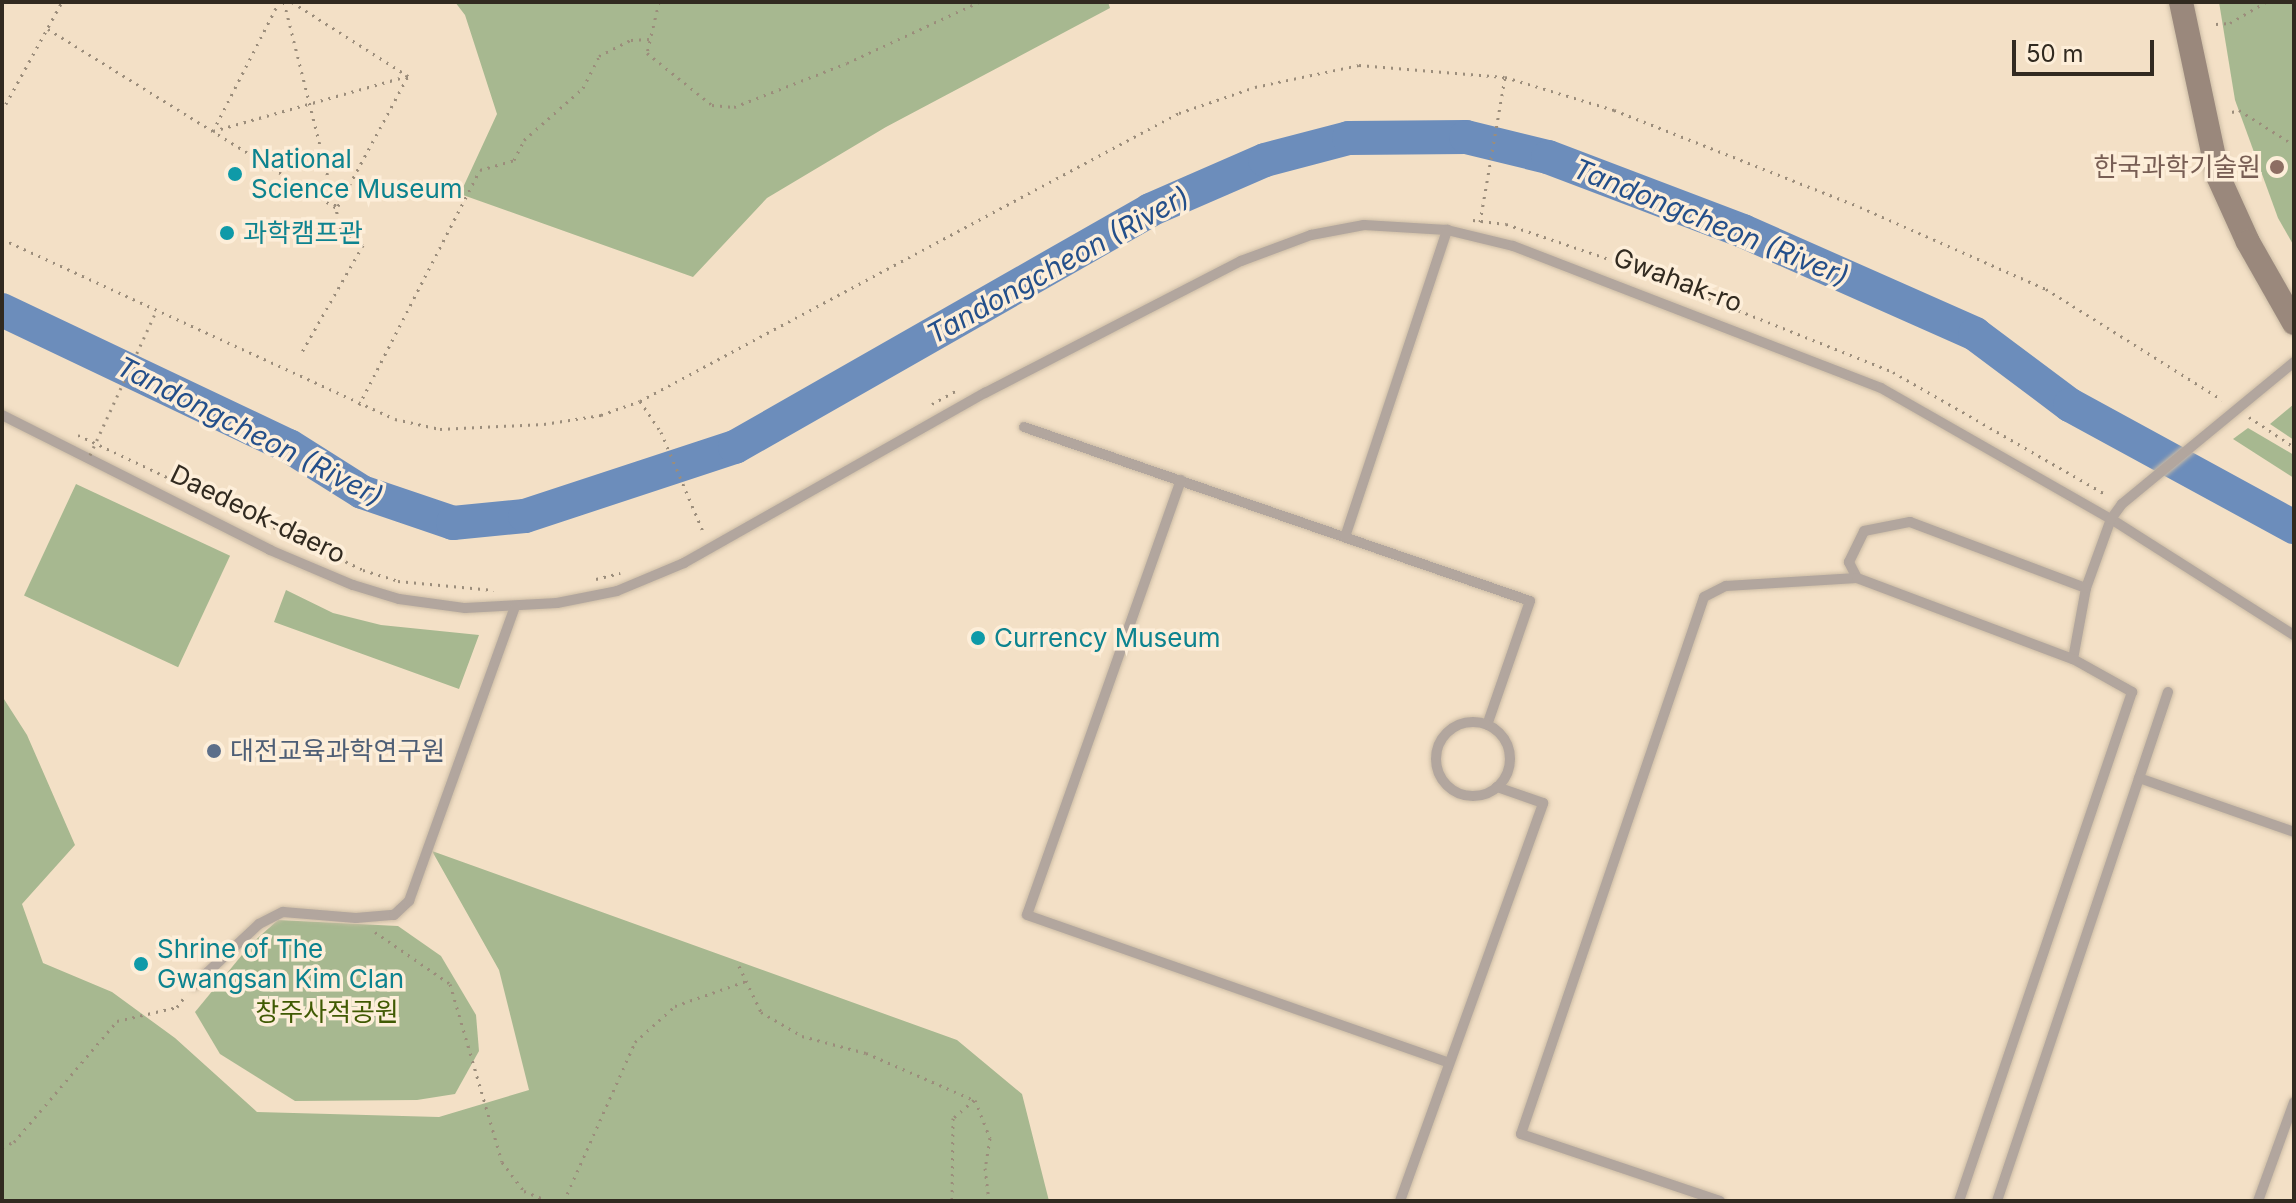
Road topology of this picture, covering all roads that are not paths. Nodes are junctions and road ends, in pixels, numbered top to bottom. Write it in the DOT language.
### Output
graph roads {
  1 [pos="2181,2"];
  2 [pos="1447,230"];
  3 [pos="2294,323"];
  4 [pos="2294,362"];
  5 [pos="2,415"];
  6 [pos="1024,427"];
  7 [pos="859,466"];
  8 [pos="1181,480"];
  9 [pos="2111,519"];
  10 [pos="1345,537"];
  11 [pos="1857,578"];
  12 [pos="2086,588"];
  13 [pos="515,606"];
  14 [pos="2294,635"];
  15 [pos="2073,659"];
  16 [pos="2168,692"];
  17 [pos="1487,725"];
  18 [pos="2139,778"];
  19 [pos="1497,787"];
  20 [pos="2294,832"];
  21 [pos="194,985"];
  22 [pos="1449,1063"];
  23 [pos="2294,1102"];
  24 [pos="1400,1201"];
  25 [pos="1720,1201"];
  26 [pos="1959,1201"];
  27 [pos="1997,1201"];
  28 [pos="2258,1201"];
  1 -- 3 [label="main road"];
  2 -- 7 [label="lane, Gwahak-ro"];
  2 -- 9 [label="lane, Gwahak-ro"];
  2 -- 10 [label="lane"];
  4 -- 9 [label="lane"];
  5 -- 13 [label="lane, Daedeok-daero"];
  6 -- 8 [label="lane"];
  7 -- 13 [label="lane, Daedeok-daero"];
  8 -- 10 [label="lane"];
  8 -- 22 [label="lane"];
  9 -- 12 [label="lane"];
  9 -- 14 [label="lane, Gwahak-ro"];
  10 -- 17 [label="lane"];
  11 -- 12 [label="lane"];
  11 -- 15 [label="lane"];
  11 -- 25 [label="lane"];
  12 -- 15 [label="lane"];
  13 -- 21 [label="lane"];
  15 -- 26 [label="lane"];
  16 -- 18 [label="lane"];
  17 -- 19 [label="lane"];
  17 -- 19 [label="lane"];
  18 -- 20 [label="lane"];
  18 -- 27 [label="lane"];
  19 -- 22 [label="lane"];
  22 -- 24 [label="lane"];
  23 -- 28 [label="lane"];
}
